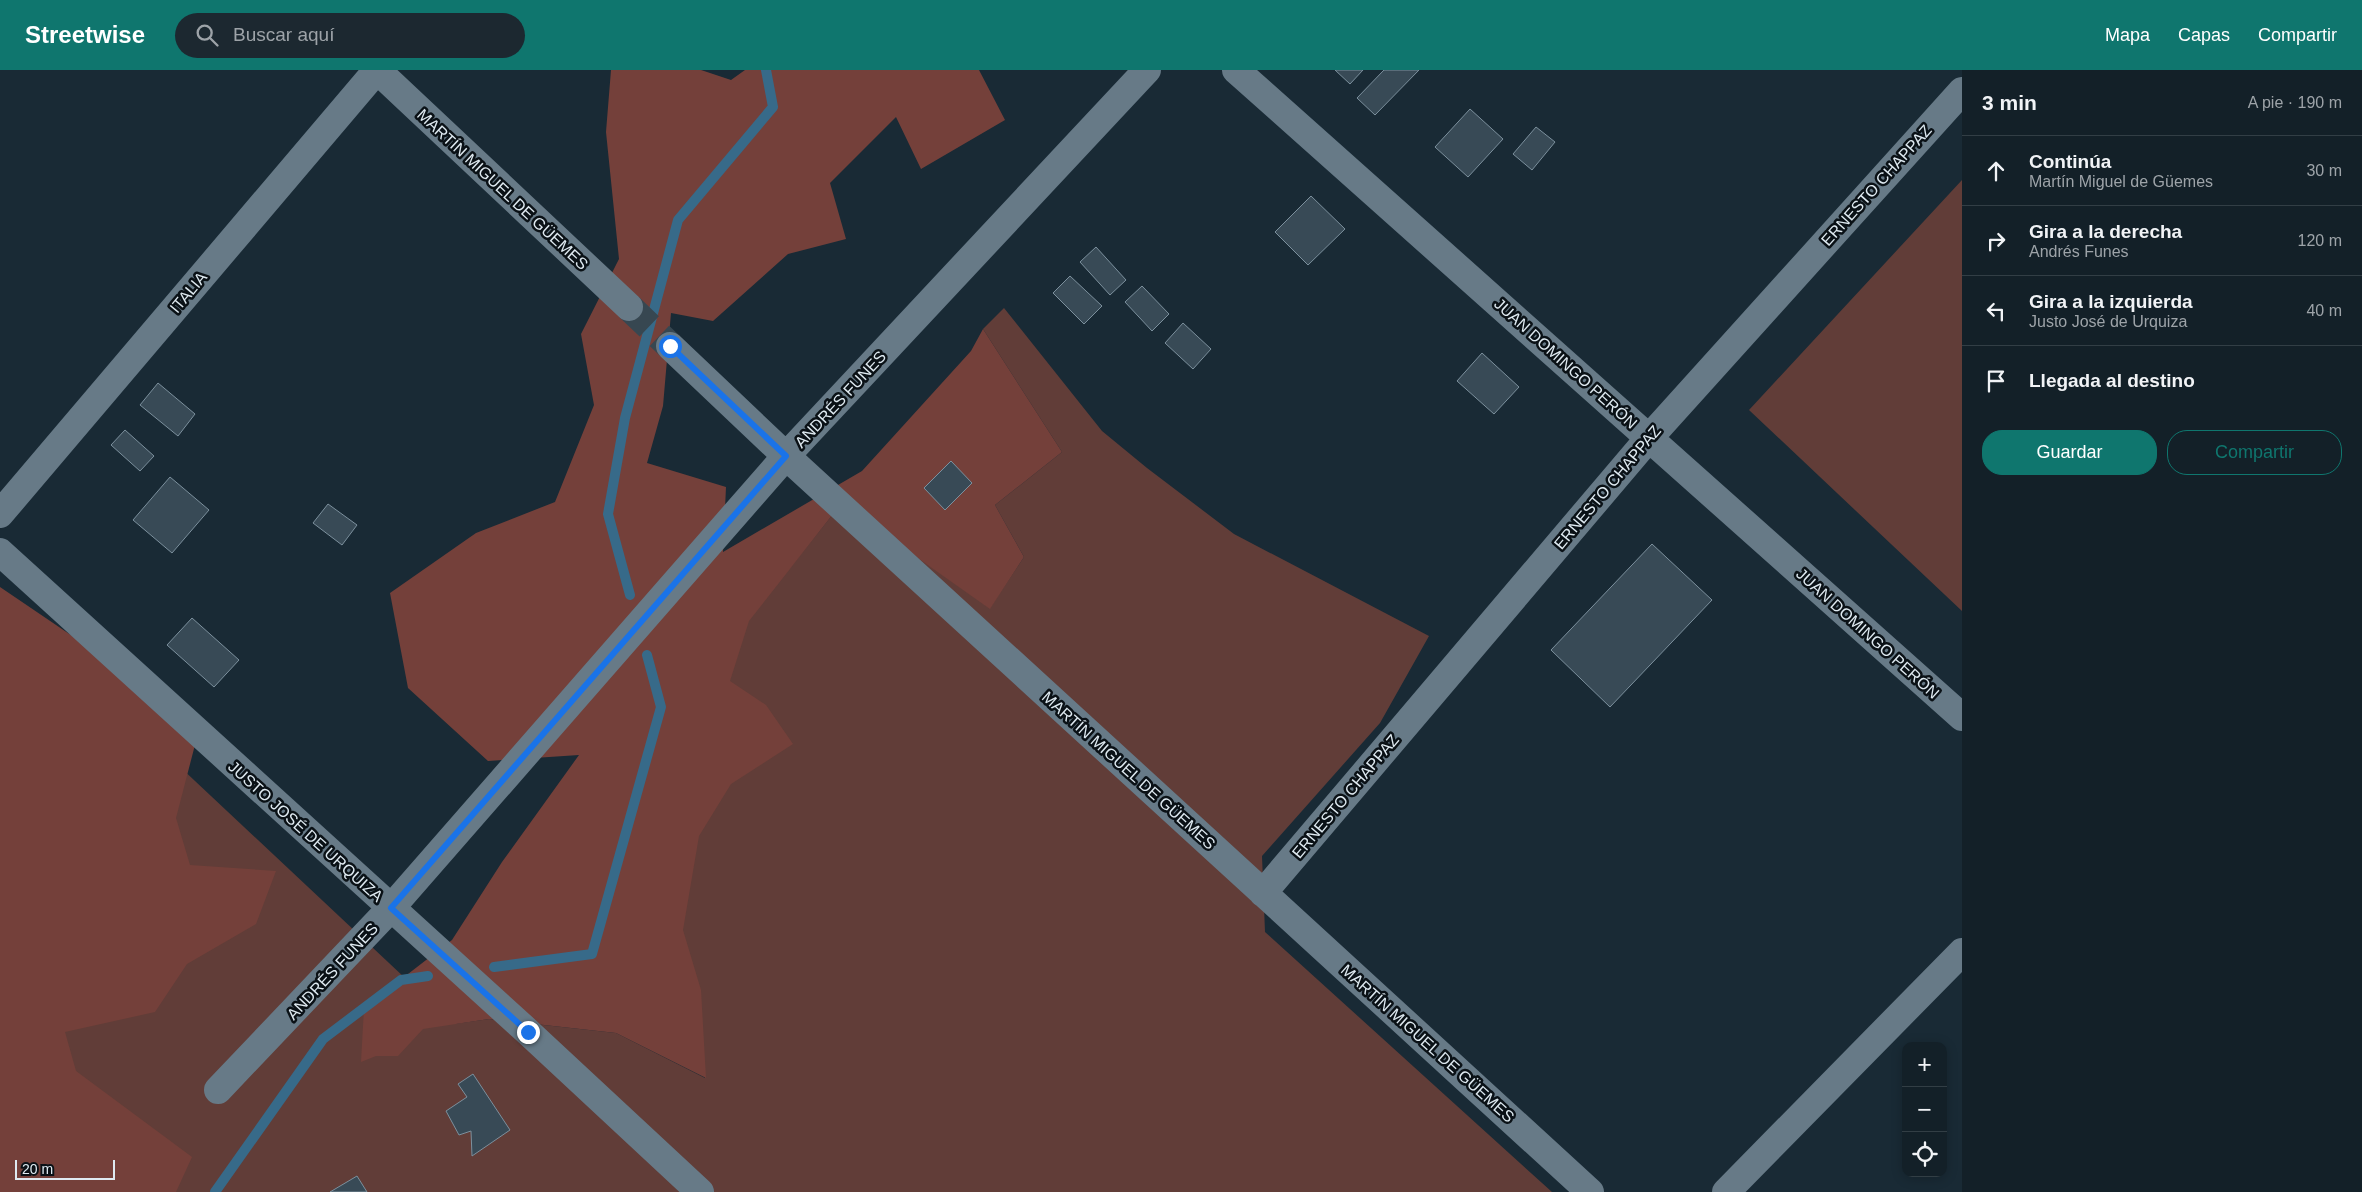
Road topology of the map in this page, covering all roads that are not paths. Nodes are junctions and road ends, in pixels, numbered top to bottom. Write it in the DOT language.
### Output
graph roads {
  1 [pos="377,70"];
  2 [pos="1146,70"];
  3 [pos="1236,70"];
  4 [pos="1962,91"];
  5 [pos="629,307"];
  6 [pos="670,346"];
  7 [pos="1649,438"];
  8 [pos="786,456"];
  9 [pos="0,514"];
  10 [pos="0,552"];
  11 [pos="1962,717"];
  12 [pos="1264,893"];
  13 [pos="391,908"];
  14 [pos="1962,952"];
  15 [pos="218,1090"];
  16 [pos="700,1192"];
  17 [pos="1590,1192"];
  18 [pos="1726,1192"];
  1 -- 5 [label="street, MARTÍN MIGUEL DE GÜEMES"];
  1 -- 9 [label="street, ITALIA"];
  2 -- 8 [label="street, ANDRÉS FUNES"];
  3 -- 7 [label="street, JUAN DOMINGO PERÓN"];
  4 -- 7 [label="street, ERNESTO CHAPPAZ"];
  6 -- 8 [label="street, MARTÍN MIGUEL DE GÜEMES"];
  7 -- 11 [label="street, JUAN DOMINGO PERÓN"];
  7 -- 12 [label="street, ERNESTO CHAPPAZ"];
  8 -- 12 [label="street, MARTÍN MIGUEL DE GÜEMES"];
  8 -- 13 [label="street, ANDRÉS FUNES"];
  10 -- 13 [label="street, JUSTO JOSÉ DE URQUIZA"];
  12 -- 17 [label="street, MARTÍN MIGUEL DE GÜEMES"];
  13 -- 15 [label="street, ANDRÉS FUNES"];
  13 -- 16 [label="street, JUSTO JOSÉ DE URQUIZA"];
  14 -- 18 [label="street"];
}
